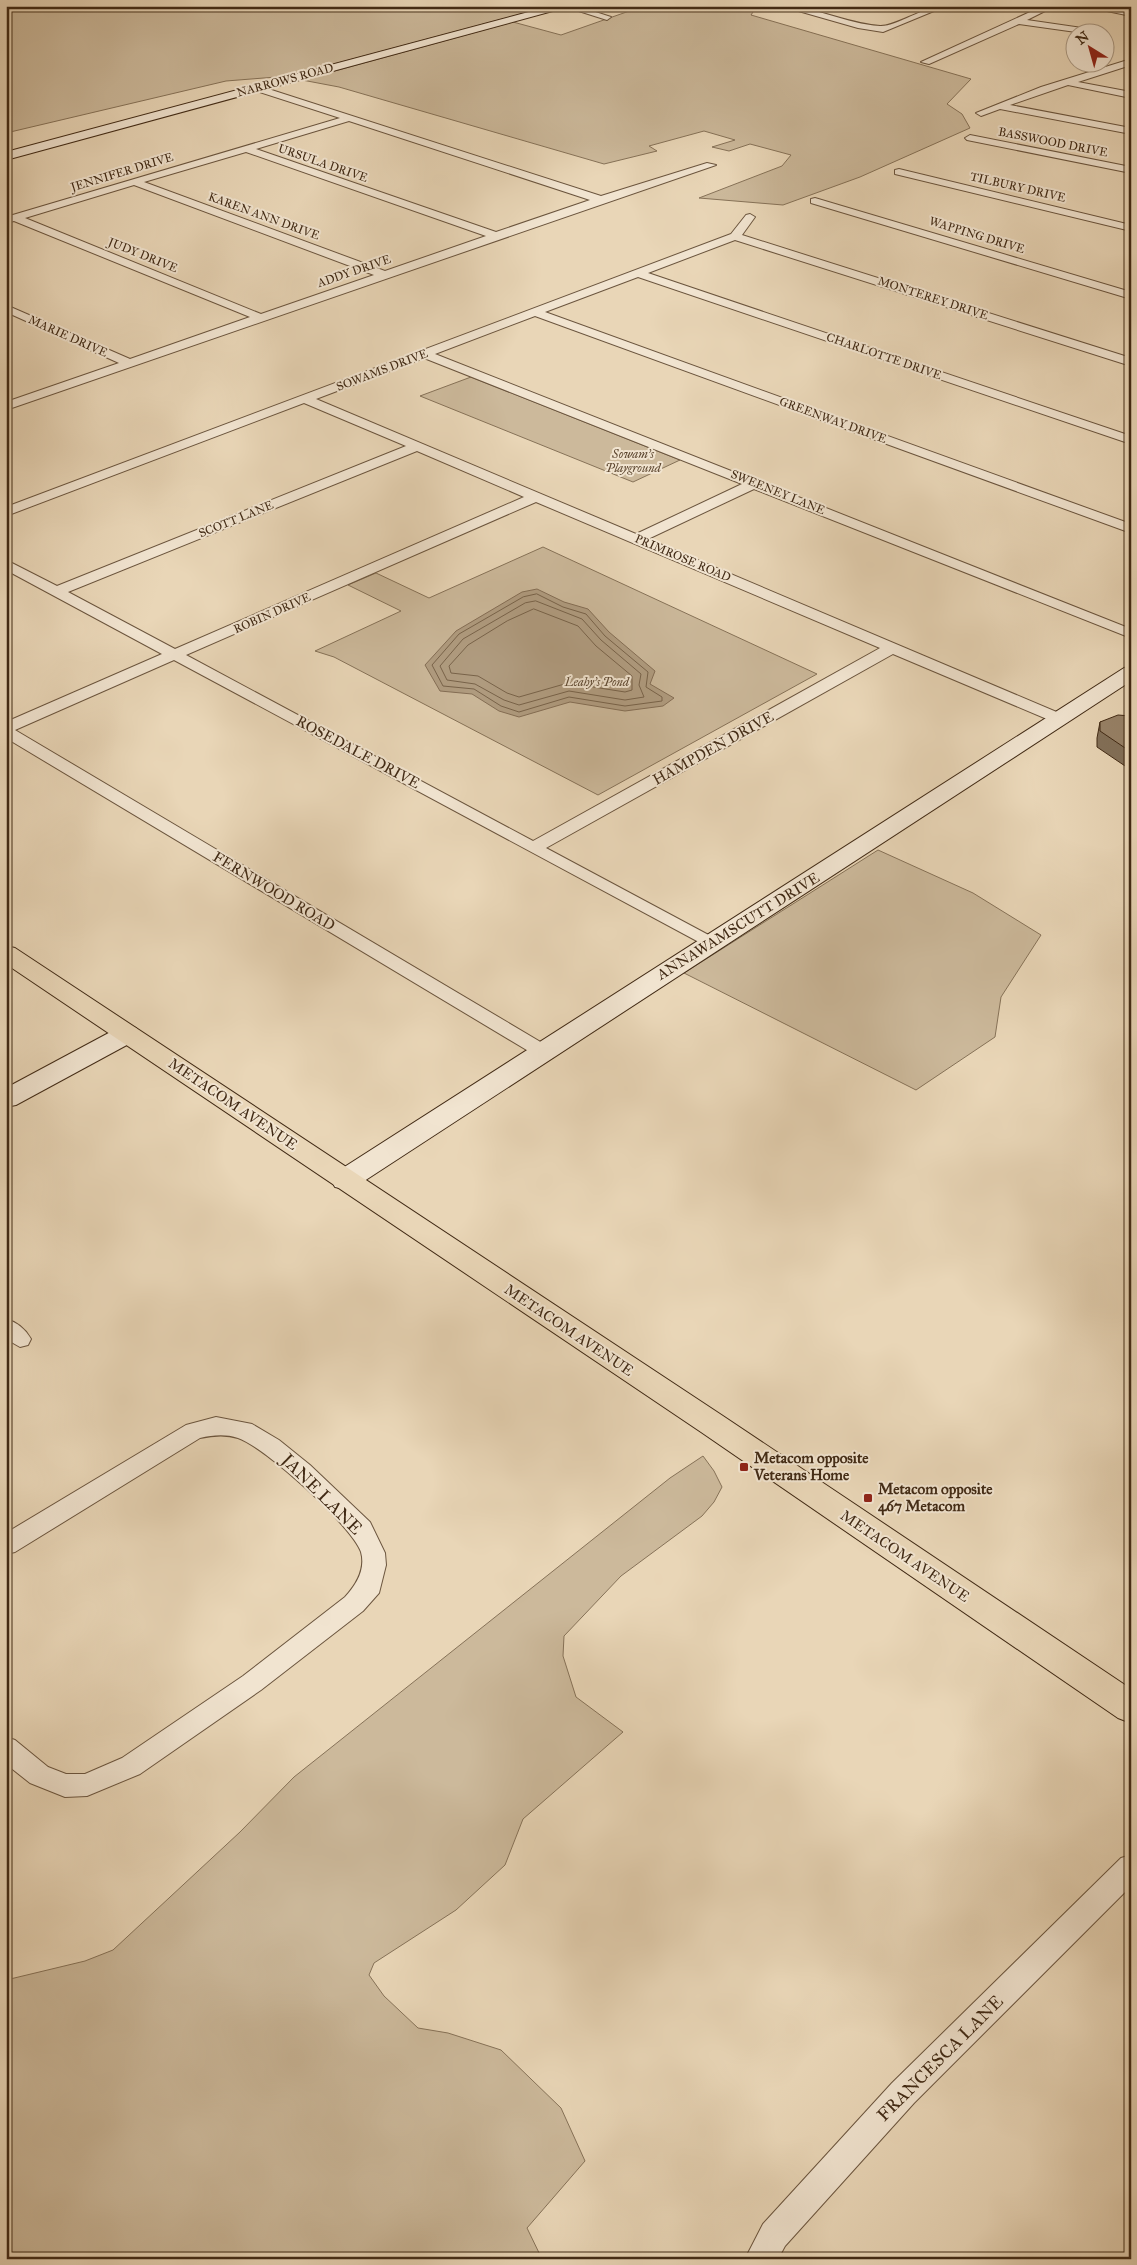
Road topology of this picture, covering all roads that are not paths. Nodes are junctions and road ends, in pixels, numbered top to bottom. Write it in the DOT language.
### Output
graph roads {
  1 [pos="566,6"];
  2 [pos="785,6"];
  3 [pos="942,6"];
  4 [pos="1051,6"];
  5 [pos="1087,6"];
  6 [pos="1131,13"];
  7 [pos="607,17"];
  8 [pos="1019,21"];
  9 [pos="1064,28"];
  10 [pos="926,62"];
  11 [pos="1131,62"];
  12 [pos="1067,82"];
  13 [pos="256,88"];
  14 [pos="1131,94"];
  15 [pos="999,106"];
  16 [pos="981,113"];
  17 [pos="350,118"];
  18 [pos="1131,131"];
  19 [pos="970,138"];
  20 [pos="246,149"];
  21 [pos="6,156"];
  22 [pos="711,165"];
  23 [pos="1131,170"];
  24 [pos="899,172"];
  25 [pos="134,182"];
  26 [pos="601,200"];
  27 [pos="815,201"];
  28 [pos="750,218"];
  29 [pos="10,219"];
  30 [pos="1131,228"];
  31 [pos="496,236"];
  32 [pos="735,236"];
  33 [pos="638,273"];
  34 [pos="385,275"];
  35 [pos="1131,296"];
  36 [pos="6,308"];
  37 [pos="535,312"];
  38 [pos="262,318"];
  39 [pos="424,354"];
  40 [pos="1131,362"];
  41 [pos="129,363"];
  42 [pos="305,399"];
  43 [pos="6,406"];
  44 [pos="1131,440"];
  45 [pos="416,447"];
  46 [pos="756,483"];
  47 [pos="537,496"];
  48 [pos="6,512"];
  49 [pos="1131,529"];
  50 [pos="637,539"];
  51 [pos="6,564"];
  52 [pos="57,591"];
  53 [pos="1131,634"];
  54 [pos="892,648"];
  55 [pos="176,655"];
  56 [pos="1131,672"];
  57 [pos="1060,719"];
  58 [pos="6,729"];
  59 [pos="534,847"];
  60 [pos="710,943"];
  61 [pos="6,953"];
  62 [pos="127,1034"];
  63 [pos="542,1050"];
  64 [pos="6,1099"];
  65 [pos="345,1180"];
  66 [pos="6,1546"];
  67 [pos="1131,1708"];
  68 [pos="6,1748"];
  69 [pos="1131,1867"];
  70 [pos="761,2259"];
  1 -- 7 [label="street"];
  1 -- 13 [label="street, NARROWS ROAD"];
  2 -- 3 [label="street"];
  4 -- 8 [label="street"];
  5 -- 6 [label="street"];
  8 -- 9 [label="street"];
  8 -- 10 [label="street"];
  11 -- 12 [label="street"];
  12 -- 14 [label="street"];
  12 -- 15 [label="street"];
  13 -- 17 [label="street"];
  13 -- 21 [label="street, NARROWS ROAD"];
  15 -- 16 [label="street"];
  15 -- 18 [label="street"];
  17 -- 20 [label="street, URSULA DRIVE"];
  17 -- 26 [label="street"];
  19 -- 23 [label="street, BASSWOOD DRIVE"];
  20 -- 25 [label="street, JENNIFER DRIVE"];
  20 -- 31 [label="street, URSULA DRIVE"];
  22 -- 26 [label="street, ADDY DRIVE"];
  24 -- 30 [label="street, TILBURY DRIVE"];
  25 -- 29 [label="street, JENNIFER DRIVE"];
  25 -- 34 [label="street, KAREN ANN DRIVE"];
  26 -- 31 [label="street, ADDY DRIVE"];
  27 -- 35 [label="street, WAPPING DRIVE"];
  28 -- 32 [label="street, SOWAMS DRIVE"];
  29 -- 38 [label="street, JUDY DRIVE"];
  31 -- 34 [label="street, ADDY DRIVE"];
  32 -- 33 [label="street, SOWAMS DRIVE"];
  32 -- 40 [label="street, MONTEREY DRIVE"];
  33 -- 37 [label="street, SOWAMS DRIVE"];
  33 -- 44 [label="street, CHARLOTTE DRIVE"];
  34 -- 38 [label="street, ADDY DRIVE"];
  36 -- 41 [label="street, MARIE DRIVE"];
  37 -- 39 [label="street, SOWAMS DRIVE"];
  37 -- 49 [label="street, GREENWAY DRIVE"];
  38 -- 41 [label="street, ADDY DRIVE"];
  39 -- 42 [label="street, SOWAMS DRIVE"];
  39 -- 46 [label="street, SWEENEY LANE"];
  41 -- 43 [label="street, ADDY DRIVE"];
  42 -- 45 [label="street, PRIMROSE ROAD"];
  42 -- 48 [label="street, SOWAMS DRIVE"];
  45 -- 47 [label="street, PRIMROSE ROAD"];
  45 -- 52 [label="street, SCOTT LANE"];
  46 -- 50 [label="street"];
  46 -- 53 [label="street, SWEENEY LANE"];
  47 -- 50 [label="street, PRIMROSE ROAD"];
  47 -- 55 [label="street, ROBIN DRIVE"];
  50 -- 54 [label="street, PRIMROSE ROAD"];
  51 -- 52 [label="street, ROSEDALE DRIVE"];
  52 -- 55 [label="street, ROSEDALE DRIVE"];
  54 -- 57 [label="street, PRIMROSE ROAD"];
  54 -- 59 [label="street, HAMPDEN DRIVE"];
  55 -- 58 [label="street, ROBIN DRIVE"];
  55 -- 59 [label="street, ROSEDALE DRIVE"];
  56 -- 57 [label="street, ANNAWAMSCUTT DRIVE"];
  57 -- 60 [label="street, ANNAWAMSCUTT DRIVE"];
  58 -- 63 [label="street, FERNWOOD ROAD"];
  59 -- 60 [label="street, ROSEDALE DRIVE"];
  60 -- 63 [label="street, ANNAWAMSCUTT DRIVE"];
  61 -- 62 [label="main road, METACOM AVENUE"];
  62 -- 64 [label="street"];
  62 -- 65 [label="main road, METACOM AVENUE"];
  63 -- 65 [label="street, ANNAWAMSCUTT DRIVE"];
  65 -- 67 [label="main road, METACOM AVENUE"];
  66 -- 68 [label="street, JANE LANE"];
  69 -- 70 [label="street, FRANCESCA LANE"];
}
